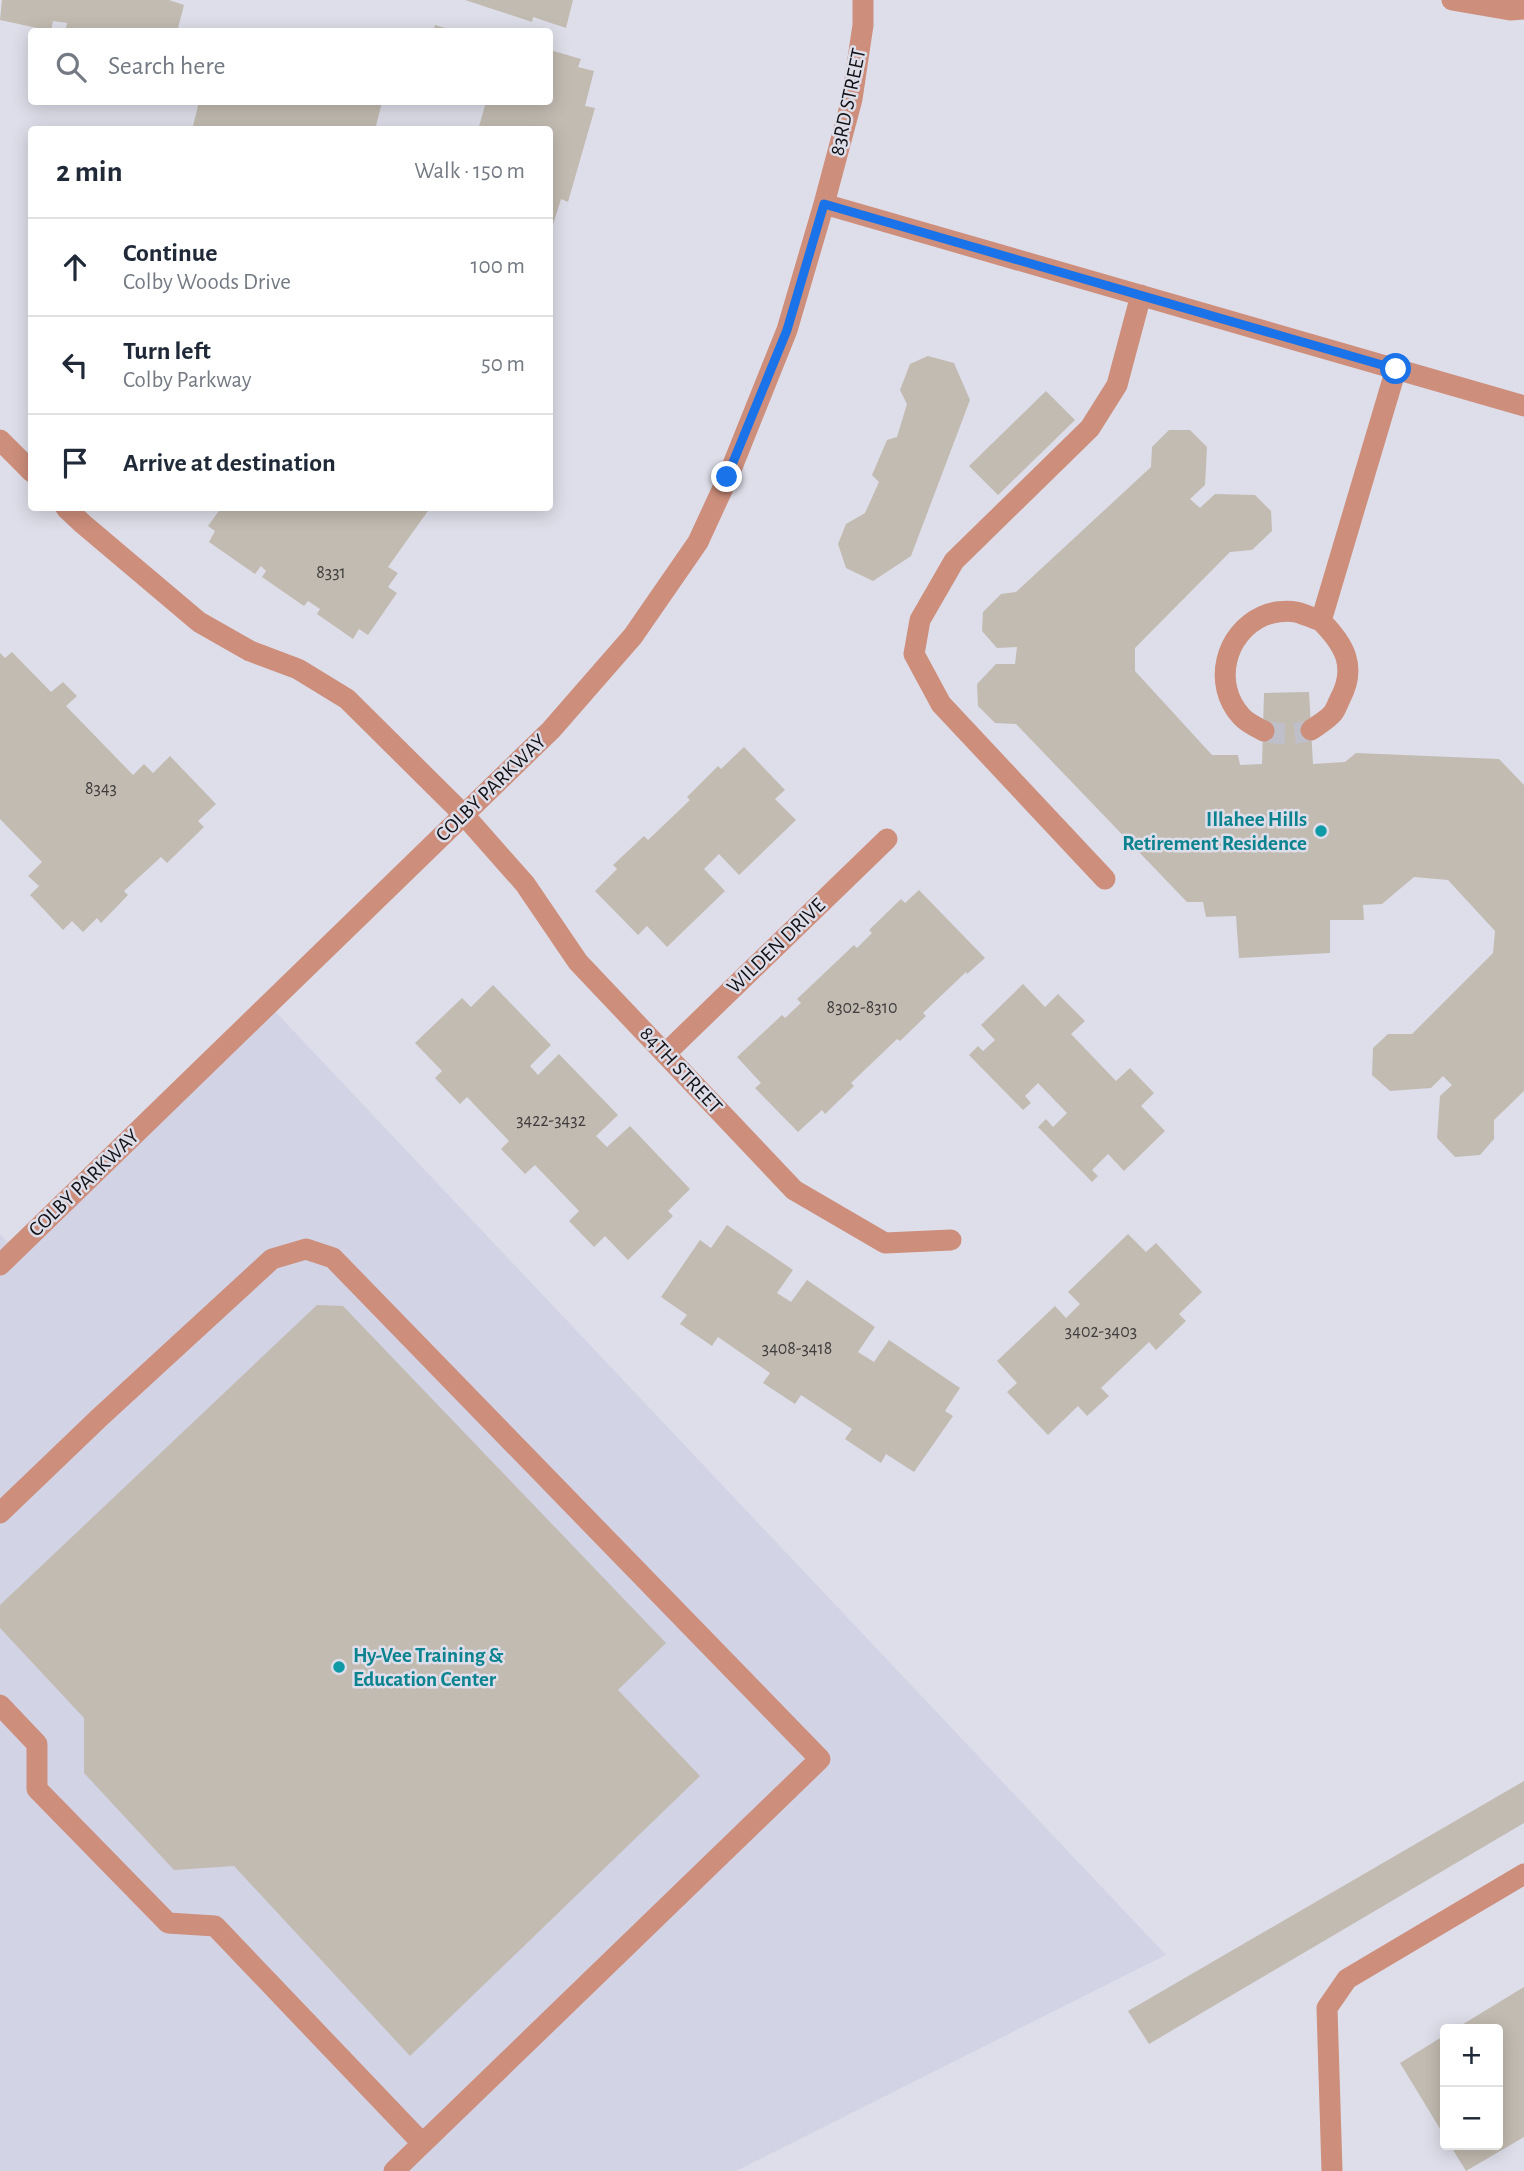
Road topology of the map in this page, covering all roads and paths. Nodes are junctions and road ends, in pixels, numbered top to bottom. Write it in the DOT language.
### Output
graph roads {
  1 [pos="863,0"];
  2 [pos="1452,0"];
  3 [pos="1524,9"];
  4 [pos="824,204"];
  5 [pos="1141,295"];
  6 [pos="1396,369"];
  7 [pos="1524,406"];
  8 [pos="0,440"];
  9 [pos="28,468"];
  10 [pos="69,511"];
  11 [pos="1321,621"];
  12 [pos="1311,730"];
  13 [pos="1264,731"];
  14 [pos="464,815"];
  15 [pos="887,839"];
  16 [pos="1105,879"];
  17 [pos="665,1054"];
  18 [pos="951,1240"];
  19 [pos="0,1265"];
  20 [pos="0,1513"];
  21 [pos="0,1705"];
  22 [pos="1524,1874"];
  23 [pos="422,2143"];
  24 [pos="394,2171"];
  25 [pos="1332,2171"];
  1 -- 4 [label="street, 83RD STREET"];
  2 -- 3 [label="street"];
  4 -- 5 [label="street"];
  4 -- 14 [label="street, COLBY PARKWAY"];
  5 -- 6 [label="street"];
  5 -- 16 [label="street"];
  6 -- 7 [label="street"];
  6 -- 11 [label="street"];
  8 -- 9 [label="street"];
  10 -- 14 [label="street, 84TH STREET"];
  11 -- 12 [label="street"];
  11 -- 13 [label="street"];
  14 -- 17 [label="street, 84TH STREET"];
  14 -- 19 [label="street, COLBY PARKWAY"];
  15 -- 17 [label="street, WILDEN DRIVE"];
  17 -- 18 [label="street, 84TH STREET"];
  20 -- 23 [label="street"];
  21 -- 23 [label="street"];
  22 -- 25 [label="street"];
  23 -- 24 [label="street"];
}
